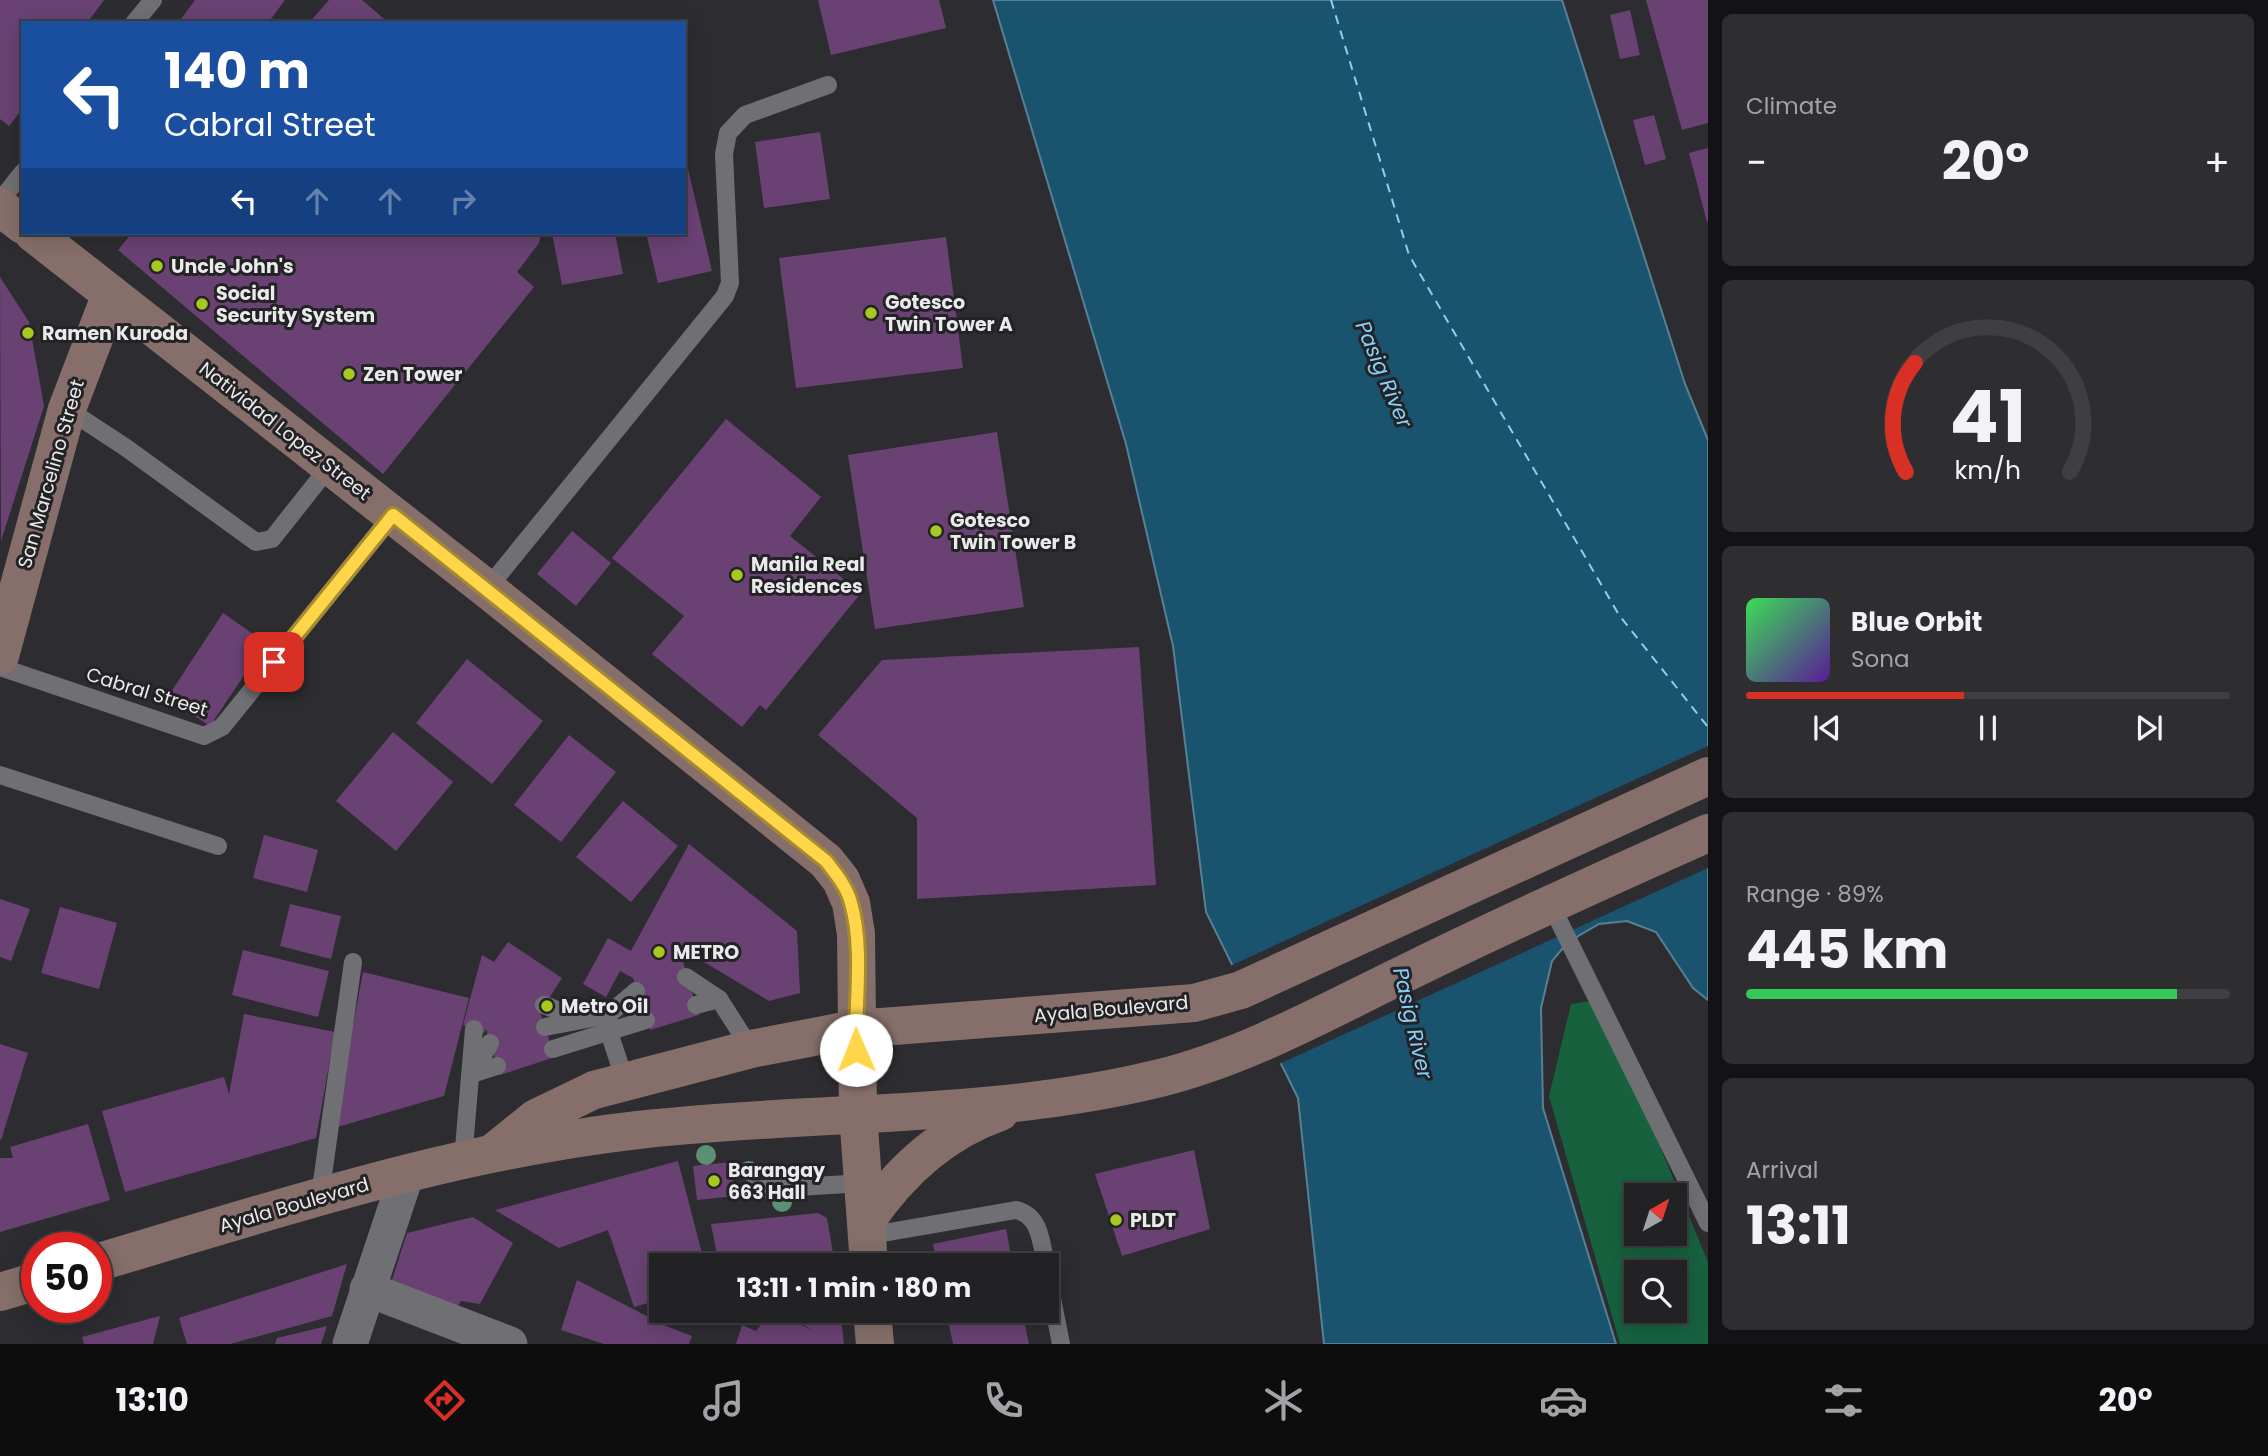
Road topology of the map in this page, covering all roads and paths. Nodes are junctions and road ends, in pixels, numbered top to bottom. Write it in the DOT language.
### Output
graph roads {
  1 [pos="153,0"];
  2 [pos="137,21"];
  3 [pos="828,85"];
  4 [pos="21,175"];
  5 [pos="0,204"];
  6 [pos="21,223"];
  7 [pos="36,235"];
  8 [pos="111,294"];
  9 [pos="67,409"];
  10 [pos="329,467"];
  11 [pos="393,515"];
  12 [pos="487,589"];
  13 [pos="0,656"];
  14 [pos="0,667"];
  15 [pos="0,775"];
  16 [pos="1708,775"];
  17 [pos="1708,833"];
  18 [pos="218,846"];
  19 [pos="1550,903"];
  20 [pos="353,962"];
  21 [pos="686,977"];
  22 [pos="636,991"];
  23 [pos="719,999"];
  24 [pos="544,1005"];
  25 [pos="696,1005"];
  26 [pos="579,1019"];
  27 [pos="646,1020"];
  28 [pos="608,1023"];
  29 [pos="545,1027"];
  30 [pos="474,1029"];
  31 [pos="855,1029"];
  32 [pos="490,1044"];
  33 [pos="553,1048"];
  34 [pos="751,1049"];
  35 [pos="497,1066"];
  36 [pos="472,1073"];
  37 [pos="625,1081"];
  38 [pos="1029,1102"];
  39 [pos="858,1113"];
  40 [pos="478,1156"];
  41 [pos="407,1173"];
  42 [pos="863,1183"];
  43 [pos="750,1190"];
  44 [pos="320,1196"];
  45 [pos="1708,1223"];
  46 [pos="867,1241"];
  47 [pos="1043,1253"];
  48 [pos="112,1258"];
  49 [pos="21,1286"];
  50 [pos="368,1289"];
  51 [pos="0,1292"];
  52 [pos="873,1323"];
  53 [pos="1057,1323"];
  54 [pos="350,1344"];
  55 [pos="510,1344"];
  56 [pos="875,1344"];
  57 [pos="1061,1344"];
  1 -- 2 [label="lane"];
  3 -- 12 [label="lane"];
  4 -- 5 [label="lane"];
  5 -- 6 [label="main road"];
  7 -- 8 [label="main road, Natividad Lopez Street"];
  8 -- 9 [label="main road, San Marcelino Street"];
  8 -- 10 [label="main road, Natividad Lopez Street"];
  9 -- 10 [label="lane"];
  9 -- 13 [label="main road, San Marcelino Street"];
  10 -- 11 [label="main road, Natividad Lopez Street"];
  11 -- 12 [label="main road, Natividad Lopez Street"];
  11 -- 14 [label="lane, Cabral Street"];
  12 -- 31 [label="main road, Natividad Lopez Street"];
  15 -- 18 [label="lane"];
  16 -- 31 [label="main road, Ayala Boulevard"];
  17 -- 19 [label="main road, Ayala Boulevard"];
  19 -- 38 [label="main road, Ayala Boulevard"];
  19 -- 45 [label="lane"];
  20 -- 44 [label="lane"];
  21 -- 23 [label="lane"];
  22 -- 28 [label="lane"];
  23 -- 25 [label="lane"];
  23 -- 34 [label="lane"];
  24 -- 26 [label="lane"];
  26 -- 28 [label="lane"];
  26 -- 29 [label="lane"];
  27 -- 28 [label="lane"];
  28 -- 33 [label="lane"];
  28 -- 37 [label="lane"];
  30 -- 36 [label="lane"];
  31 -- 34 [label="main road, Ayala Boulevard"];
  31 -- 39 [label="main road, Natividad Lopez Street"];
  32 -- 36 [label="lane"];
  34 -- 37 [label="main road, Ayala Boulevard"];
  35 -- 36 [label="lane"];
  36 -- 40 [label="lane"];
  37 -- 40 [label="main road, Ayala Boulevard"];
  38 -- 39 [label="main road, Ayala Boulevard"];
  38 -- 46 [label="main road"];
  39 -- 40 [label="main road, Ayala Boulevard"];
  39 -- 42 [label="main road, Natividad Lopez Street"];
  40 -- 41 [label="main road, Ayala Boulevard"];
  41 -- 44 [label="main road, Ayala Boulevard"];
  41 -- 50 [label="street"];
  42 -- 43 [label="lane"];
  42 -- 46 [label="main road, Natividad Lopez Street"];
  44 -- 48 [label="main road, Ayala Boulevard"];
  46 -- 47 [label="lane"];
  49 -- 51 [label="main road"];
  50 -- 54 [label="street"];
  50 -- 55 [label="street"];
  52 -- 56 [label="main road"];
  53 -- 57 [label="lane"];
}
